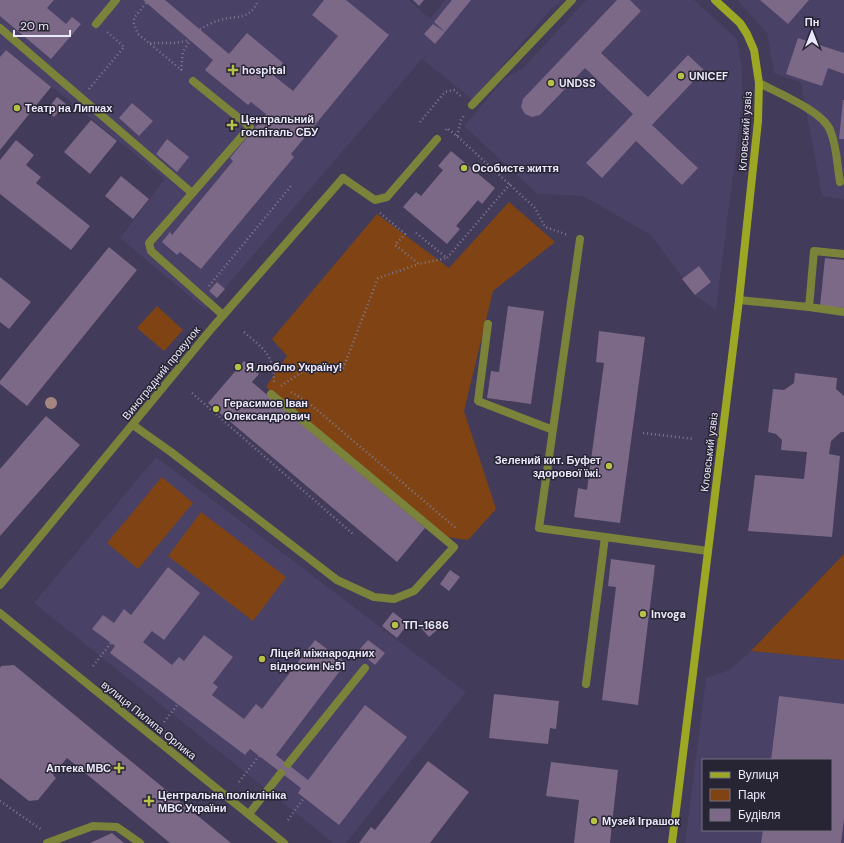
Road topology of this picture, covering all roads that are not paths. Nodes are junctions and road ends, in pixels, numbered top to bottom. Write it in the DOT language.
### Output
graph roads {
  1 [pos="116,0"];
  2 [pos="572,0"];
  3 [pos="715,0"];
  4 [pos="96,24"];
  5 [pos="0,28"];
  6 [pos="193,81"];
  7 [pos="759,83"];
  8 [pos="472,105"];
  9 [pos="437,139"];
  10 [pos="840,182"];
  11 [pos="192,193"];
  12 [pos="580,239"];
  13 [pos="844,254"];
  14 [pos="739,300"];
  15 [pos="809,307"];
  16 [pos="844,312"];
  17 [pos="223,315"];
  18 [pos="488,324"];
  19 [pos="272,392"];
  20 [pos="133,425"];
  21 [pos="553,430"];
  22 [pos="605,537"];
  23 [pos="708,551"];
  24 [pos="0,585"];
  25 [pos="0,613"];
  26 [pos="365,668"];
  27 [pos="586,684"];
  28 [pos="288,764"];
  29 [pos="281,773"];
  30 [pos="249,814"];
  31 [pos="275,840"];
  32 [pos="47,843"];
  33 [pos="140,843"];
  34 [pos="284,843"];
  35 [pos="672,843"];
  1 -- 4 [label="street"];
  2 -- 8 [label="street"];
  3 -- 7 [label="street, Кловський узвіз"];
  5 -- 11 [label="street"];
  6 -- 11 [label="street"];
  7 -- 10 [label="street"];
  7 -- 14 [label="street, Кловський узвіз"];
  9 -- 17 [label="street, Виноградний провулок"];
  11 -- 17 [label="street"];
  12 -- 21 [label="street"];
  13 -- 15 [label="street"];
  14 -- 15 [label="street"];
  14 -- 23 [label="street, Кловський узвіз"];
  15 -- 16 [label="street"];
  17 -- 20 [label="street, Виноградний провулок"];
  18 -- 21 [label="street"];
  19 -- 20 [label="street"];
  20 -- 24 [label="street, Виноградний провулок"];
  21 -- 22 [label="street"];
  22 -- 23 [label="street"];
  22 -- 27 [label="street"];
  23 -- 35 [label="street, Кловський узвіз"];
  25 -- 30 [label="street, вулиця Пилипа Орлика"];
  26 -- 28 [label="street"];
  29 -- 30 [label="street"];
  30 -- 31 [label="street, вулиця Пилипа Орлика"];
  31 -- 34 [label="street, вулиця Пилипа Орлика"];
  32 -- 33 [label="street"];
}
